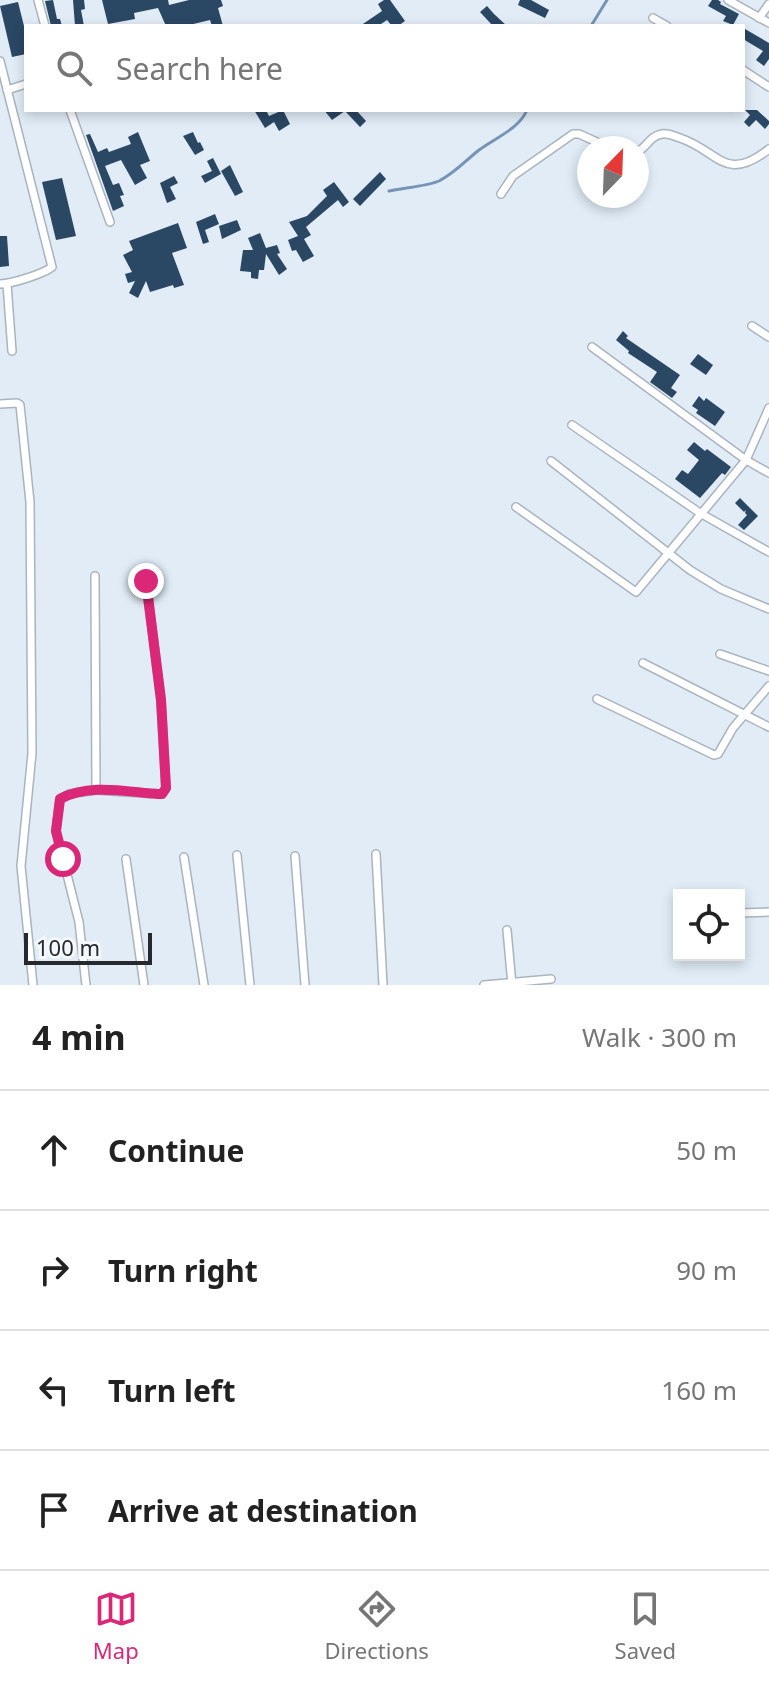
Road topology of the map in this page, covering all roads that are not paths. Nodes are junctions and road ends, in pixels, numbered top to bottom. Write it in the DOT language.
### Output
graph roads {
  1 [pos="38,0"];
  2 [pos="728,0"];
  3 [pos="769,4"];
  4 [pos="653,18"];
  5 [pos="759,18"];
  6 [pos="769,23"];
  7 [pos="44,24"];
  8 [pos="664,24"];
  9 [pos="0,61"];
  10 [pos="745,71"];
  11 [pos="24,85"];
  12 [pos="769,87"];
  13 [pos="7,90"];
  14 [pos="71,112"];
  15 [pos="583,136"];
  16 [pos="649,142"];
  17 [pos="769,149"];
  18 [pos="501,194"];
  19 [pos="110,222"];
  20 [pos="4,284"];
  21 [pos="752,326"];
  22 [pos="769,337"];
  23 [pos="592,347"];
  24 [pos="12,351"];
  25 [pos="0,404"];
  26 [pos="769,408"];
  27 [pos="572,425"];
  28 [pos="746,460"];
  29 [pos="551,461"];
  30 [pos="769,473"];
  31 [pos="516,507"];
  32 [pos="700,513"];
  33 [pos="769,552"];
  34 [pos="667,553"];
  35 [pos="95,576"];
  36 [pos="146,581"];
  37 [pos="769,609"];
  38 [pos="720,654"];
  39 [pos="643,663"];
  40 [pos="769,671"];
  41 [pos="769,686"];
  42 [pos="597,699"];
  43 [pos="744,715"];
  44 [pos="769,727"];
  45 [pos="96,790"];
  46 [pos="376,854"];
  47 [pos="237,855"];
  48 [pos="295,856"];
  49 [pos="184,857"];
  50 [pos="126,859"];
  51 [pos="769,912"];
  52 [pos="745,913"];
  53 [pos="507,930"];
  54 [pos="551,979"];
  55 [pos="512,984"];
  56 [pos="33,985"];
  57 [pos="86,985"];
  58 [pos="144,985"];
  59 [pos="204,985"];
  60 [pos="250,985"];
  61 [pos="305,985"];
  62 [pos="383,985"];
  63 [pos="484,985"];
  1 -- 7 [label="street"];
  2 -- 5 [label="street"];
  3 -- 5 [label="street"];
  4 -- 8 [label="street"];
  5 -- 6 [label="street"];
  9 -- 13 [label="street"];
  10 -- 12 [label="street"];
  11 -- 13 [label="street"];
  13 -- 20 [label="street"];
  14 -- 19 [label="street"];
  15 -- 18 [label="street"];
  16 -- 17 [label="street"];
  20 -- 24 [label="street"];
  21 -- 22 [label="street"];
  23 -- 28 [label="street"];
  25 -- 56 [label="street"];
  26 -- 28 [label="street"];
  27 -- 32 [label="street"];
  28 -- 30 [label="street"];
  28 -- 32 [label="street"];
  29 -- 34 [label="street"];
  31 -- 34 [label="street"];
  32 -- 33 [label="street"];
  32 -- 34 [label="street"];
  34 -- 37 [label="street"];
  35 -- 45 [label="street"];
  36 -- 45 [label="street"];
  38 -- 40 [label="street"];
  39 -- 43 [label="street"];
  41 -- 43 [label="street"];
  42 -- 43 [label="street"];
  43 -- 44 [label="street"];
  45 -- 57 [label="street"];
  46 -- 62 [label="street"];
  47 -- 60 [label="street"];
  48 -- 61 [label="street"];
  49 -- 59 [label="street"];
  50 -- 58 [label="street"];
  51 -- 52 [label="street"];
  53 -- 55 [label="street"];
  54 -- 55 [label="street"];
  55 -- 63 [label="street"];
}
